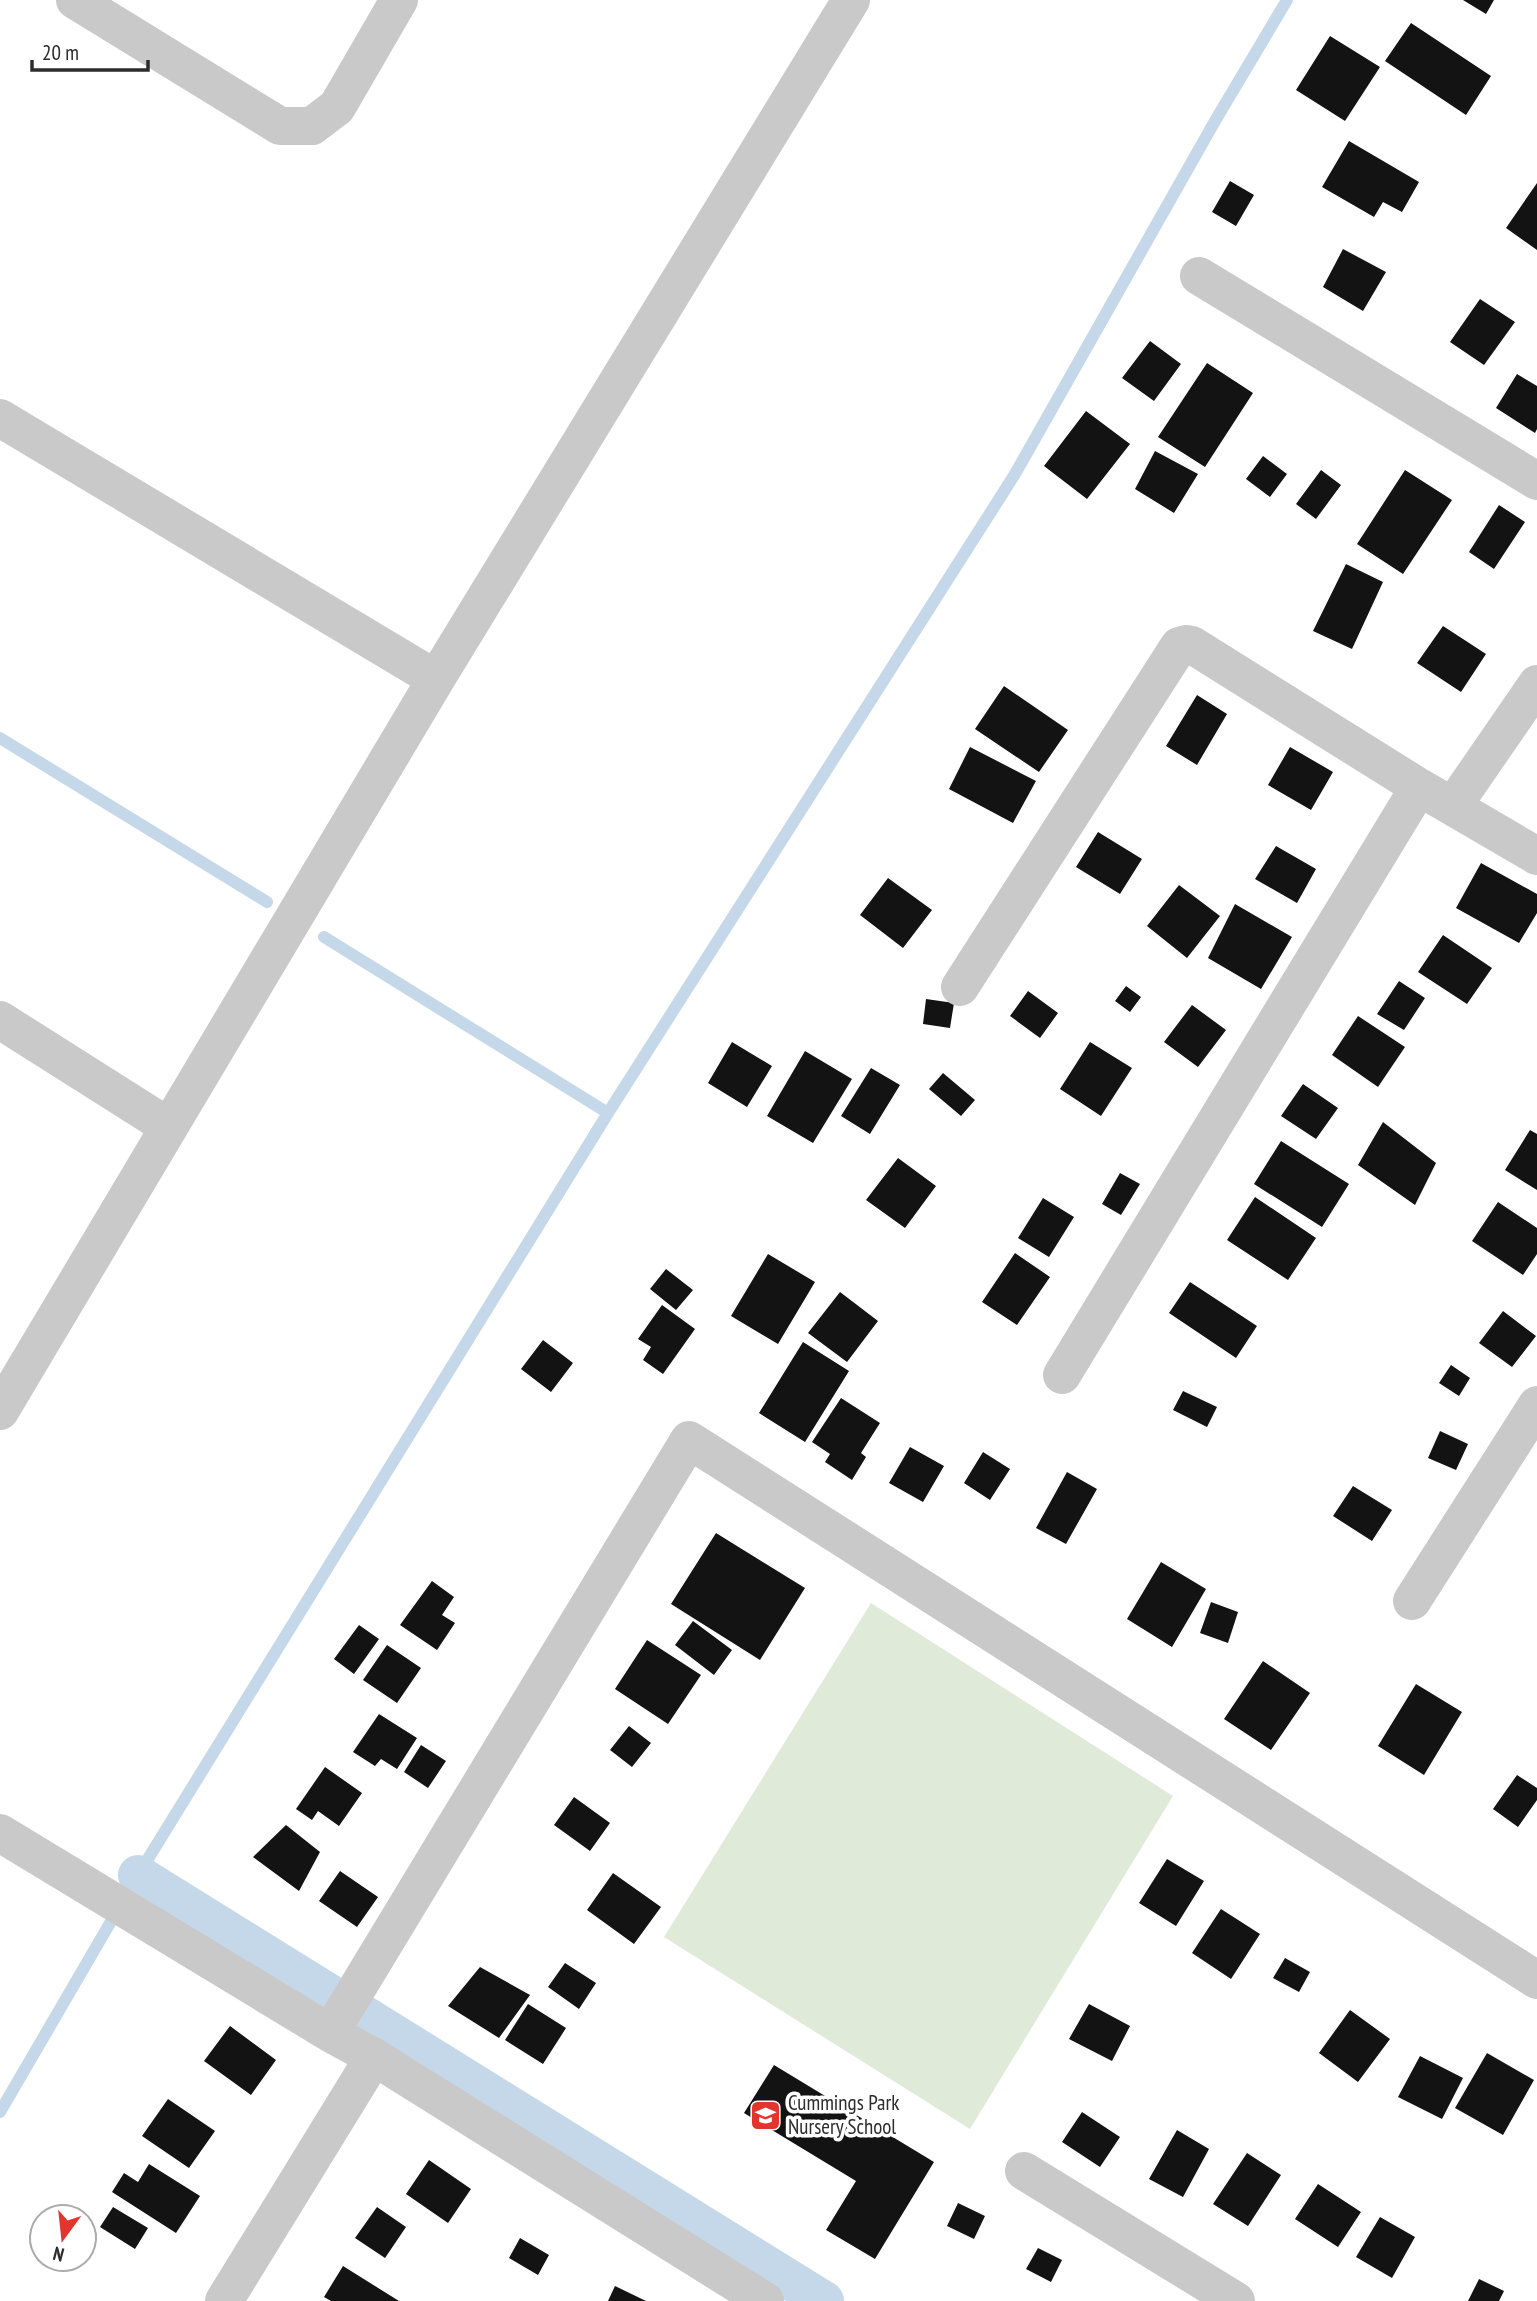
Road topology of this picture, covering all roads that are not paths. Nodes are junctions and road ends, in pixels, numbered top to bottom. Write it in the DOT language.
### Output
graph roads {
  1 [pos="75,0"];
  2 [pos="399,0"];
  3 [pos="851,0"];
  4 [pos="1199,276"];
  5 [pos="0,418"];
  6 [pos="1537,481"];
  7 [pos="436,680"];
  8 [pos="1537,684"];
  9 [pos="1419,786"];
  10 [pos="1453,806"];
  11 [pos="1537,856"];
  12 [pos="960,987"];
  13 [pos="0,1020"];
  14 [pos="169,1127"];
  15 [pos="1062,1375"];
  16 [pos="1537,1405"];
  17 [pos="0,1411"];
  18 [pos="1412,1601"];
  19 [pos="0,1833"];
  20 [pos="1537,1980"];
  21 [pos="330,2033"];
  22 [pos="374,2057"];
  23 [pos="1024,2171"];
  24 [pos="224,2301"];
  25 [pos="765,2301"];
  26 [pos="1236,2301"];
  1 -- 2 [label="street"];
  3 -- 7 [label="street"];
  4 -- 6 [label="street"];
  5 -- 7 [label="street"];
  7 -- 14 [label="street"];
  8 -- 10 [label="street"];
  9 -- 10 [label="street"];
  9 -- 12 [label="street"];
  9 -- 15 [label="street"];
  10 -- 11 [label="street"];
  13 -- 14 [label="street"];
  14 -- 17 [label="street"];
  16 -- 18 [label="street"];
  19 -- 21 [label="street"];
  20 -- 21 [label="street"];
  21 -- 22 [label="street"];
  22 -- 24 [label="street"];
  22 -- 25 [label="street"];
  23 -- 26 [label="street"];
}
